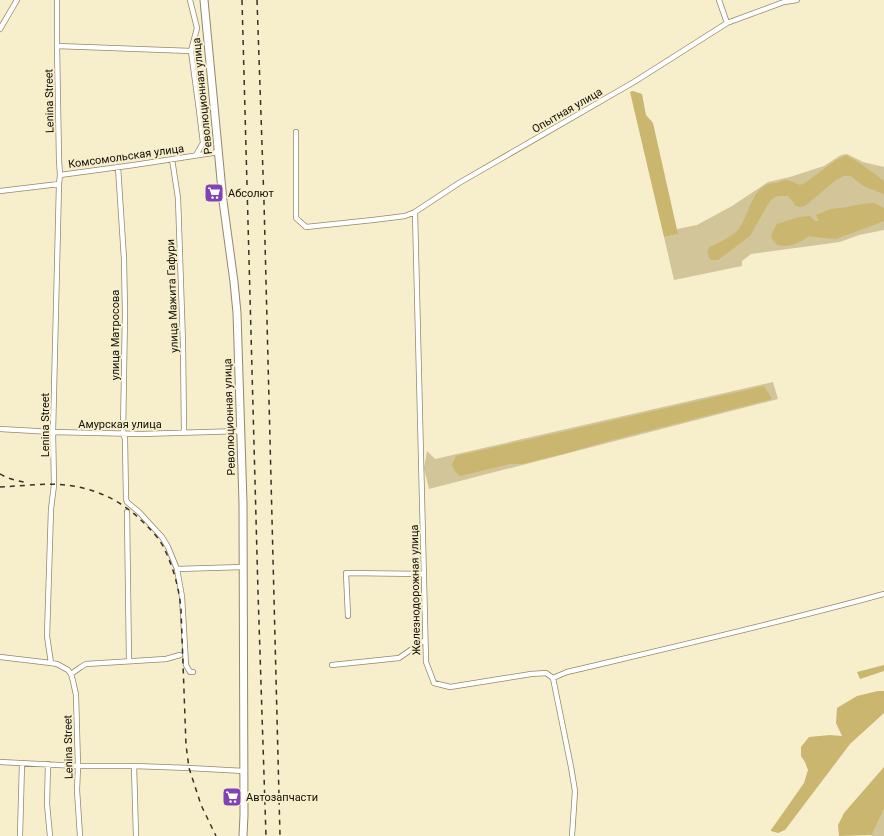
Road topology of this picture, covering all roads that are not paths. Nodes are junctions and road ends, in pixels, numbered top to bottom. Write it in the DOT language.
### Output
graph roads {
  1 [pos="17,0"];
  2 [pos="57,0"];
  3 [pos="190,0"];
  4 [pos="204,0"];
  5 [pos="719,0"];
  6 [pos="797,0"];
  7 [pos="783,1"];
  8 [pos="727,22"];
  9 [pos="0,29"];
  10 [pos="57,46"];
  11 [pos="191,51"];
  12 [pos="296,132"];
  13 [pos="218,152"];
  14 [pos="196,155"];
  15 [pos="172,159"];
  16 [pos="118,167"];
  17 [pos="60,175"];
  18 [pos="59,184"];
  19 [pos="0,191"];
  20 [pos="416,212"];
  21 [pos="0,429"];
  22 [pos="241,431"];
  23 [pos="53,432"];
  24 [pos="184,432"];
  25 [pos="123,433"];
  26 [pos="128,512"];
  27 [pos="243,567"];
  28 [pos="177,569"];
  29 [pos="424,574"];
  30 [pos="884,594"];
  31 [pos="348,616"];
  32 [pos="425,640"];
  33 [pos="180,655"];
  34 [pos="0,657"];
  35 [pos="130,661"];
  36 [pos="50,663"];
  37 [pos="332,665"];
  38 [pos="193,672"];
  39 [pos="71,674"];
  40 [pos="553,678"];
  41 [pos="0,762"];
  42 [pos="22,763"];
  43 [pos="48,764"];
  44 [pos="78,766"];
  45 [pos="134,766"];
  46 [pos="244,772"];
  47 [pos="20,836"];
  48 [pos="50,836"];
  49 [pos="80,836"];
  50 [pos="136,836"];
  51 [pos="243,836"];
  52 [pos="572,836"];
  1 -- 9 [label="street"];
  2 -- 10 [label="street, Lenina Street"];
  3 -- 11 [label="street"];
  4 -- 13 [label="main road, Революционная улица"];
  5 -- 8 [label="street"];
  6 -- 7 [label="street, Опытная улица"];
  7 -- 8 [label="street, Опытная улица"];
  8 -- 20 [label="street, Опытная улица"];
  10 -- 11 [label="street"];
  10 -- 17 [label="street, Lenina Street"];
  11 -- 14 [label="street"];
  12 -- 20 [label="street, Опытная улица"];
  13 -- 14 [label="street, Комсомольская улица"];
  13 -- 22 [label="main road, Революционная улица"];
  14 -- 15 [label="street, Комсомольская улица"];
  15 -- 16 [label="street, Комсомольская улица"];
  15 -- 24 [label="street, улица Мажита Гафури"];
  16 -- 17 [label="street, Комсомольская улица"];
  16 -- 25 [label="street, улица Матросова"];
  17 -- 18 [label="street, Lenina Street"];
  18 -- 19 [label="street"];
  18 -- 23 [label="street, Lenina Street"];
  20 -- 29 [label="street, Железнодорожная улица"];
  21 -- 23 [label="street, Амурская улица"];
  22 -- 24 [label="street, Амурская улица"];
  22 -- 27 [label="main road, Революционная улица"];
  23 -- 25 [label="street, Амурская улица"];
  23 -- 36 [label="street, Lenina Street"];
  24 -- 25 [label="street, Амурская улица"];
  25 -- 28 [label="street, улица Матросова"];
  26 -- 35 [label="street"];
  27 -- 28 [label="street"];
  27 -- 46 [label="main road, Революционная улица"];
  28 -- 38 [label="street"];
  29 -- 31 [label="street"];
  29 -- 32 [label="street, Железнодорожная улица"];
  30 -- 40 [label="street"];
  32 -- 37 [label="street"];
  32 -- 40 [label="street, Железнодорожная улица"];
  33 -- 35 [label="street"];
  34 -- 36 [label="street"];
  35 -- 39 [label="street"];
  36 -- 39 [label="street"];
  39 -- 44 [label="street, Lenina Street"];
  40 -- 52 [label="street"];
  41 -- 42 [label="street"];
  42 -- 43 [label="street"];
  42 -- 47 [label="street"];
  43 -- 44 [label="street"];
  43 -- 48 [label="street"];
  44 -- 45 [label="street"];
  44 -- 49 [label="street, Lenina Street"];
  45 -- 46 [label="street"];
  45 -- 50 [label="street"];
  46 -- 51 [label="main road, Революционная улица"];
}
